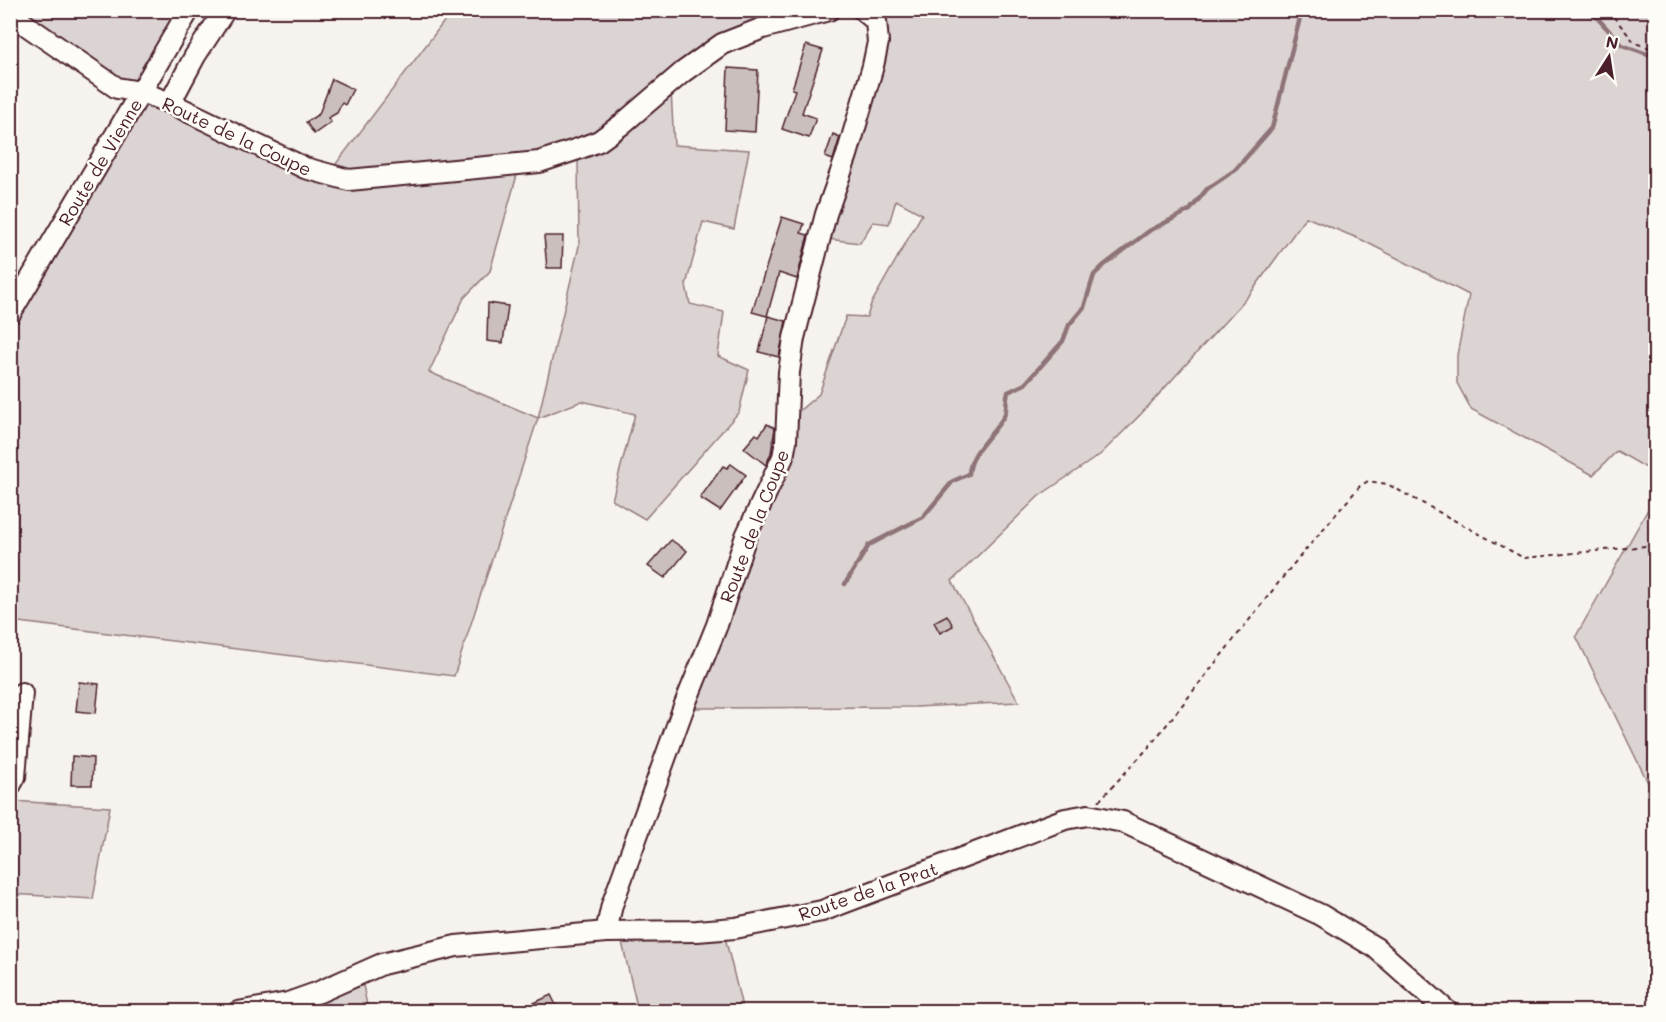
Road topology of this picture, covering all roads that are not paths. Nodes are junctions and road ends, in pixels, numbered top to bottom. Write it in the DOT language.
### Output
graph roads {
  1 [pos="189,10"];
  2 [pos="225,10"];
  3 [pos="829,10"];
  4 [pos="863,10"];
  5 [pos="10,14"];
  6 [pos="141,92"];
  7 [pos="170,103"];
  8 [pos="10,314"];
  9 [pos="22,693"];
  10 [pos="10,786"];
  11 [pos="606,932"];
  12 [pos="238,1011"];
  13 [pos="1448,1011"];
  1 -- 6 [label="street, Route de Vienne"];
  2 -- 7 [label="street"];
  3 -- 7 [label="street, Route de la Coupe"];
  4 -- 11 [label="street, Route de la Coupe"];
  5 -- 6 [label="street, Route de la Coupe"];
  6 -- 7 [label="street, Route de la Coupe"];
  6 -- 8 [label="street, Route de Vienne"];
  9 -- 10 [label="street"];
  11 -- 12 [label="street, Route de la Prat"];
  11 -- 13 [label="street, Route de la Prat"];
}
